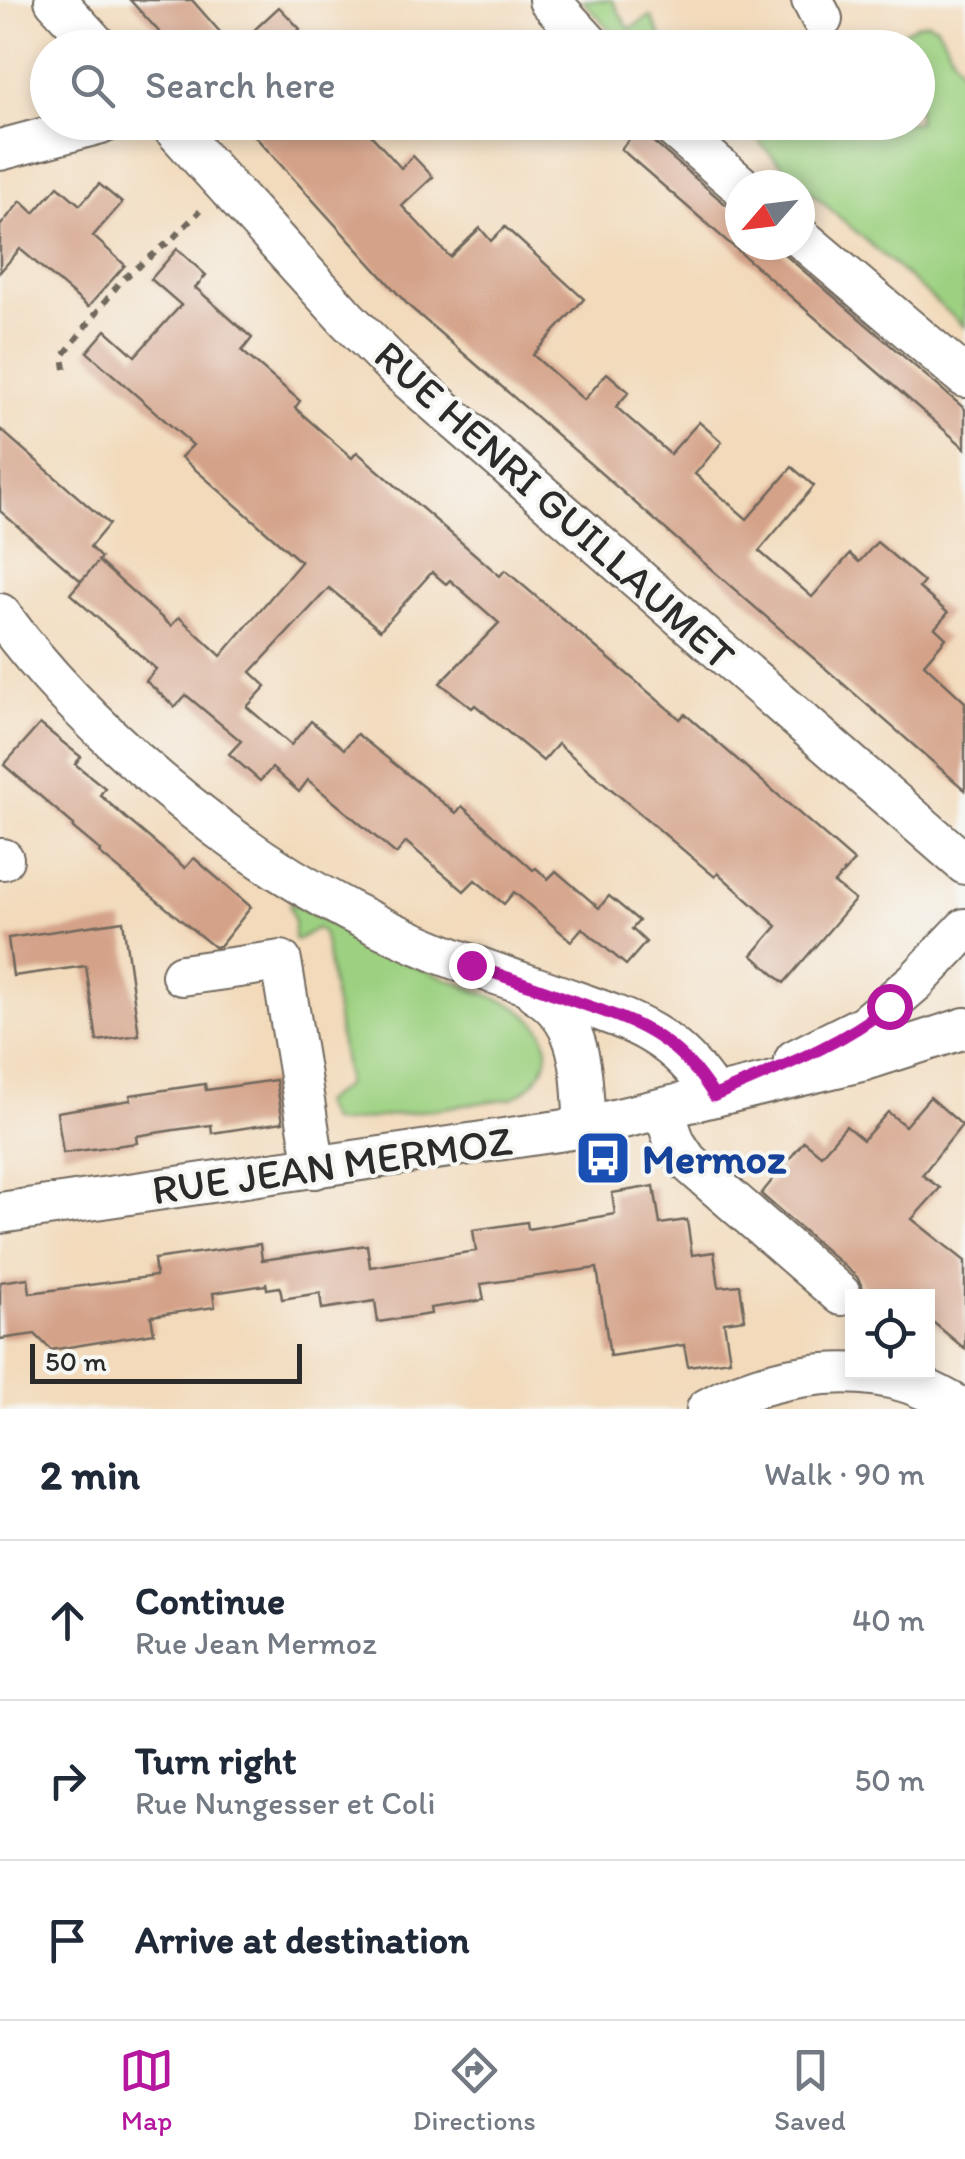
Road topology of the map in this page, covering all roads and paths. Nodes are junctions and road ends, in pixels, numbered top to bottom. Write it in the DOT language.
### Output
graph roads {
  1 [pos="55,0"];
  2 [pos="549,0"];
  3 [pos="82,30"];
  4 [pos="577,30"];
  5 [pos="38,140"];
  6 [pos="184,140"];
  7 [pos="688,140"];
  8 [pos="0,150"];
  9 [pos="725,172"];
  10 [pos="225,185"];
  11 [pos="815,249"];
  12 [pos="65,369"];
  13 [pos="965,377"];
  14 [pos="3,624"];
  15 [pos="965,864"];
  16 [pos="965,929"];
  17 [pos="182,975"];
  18 [pos="519,982"];
  19 [pos="965,1028"];
  20 [pos="714,1096"];
  21 [pos="663,1110"];
  22 [pos="585,1127"];
  23 [pos="314,1168"];
  24 [pos="0,1213"];
  25 [pos="841,1295"];
  26 [pos="706,1409"];
  27 [pos="963,1409"];
  1 -- 3 [label="street"];
  2 -- 4 [label="street"];
  5 -- 8 [label="street"];
  6 -- 10 [label="street, RUE HENRI GUILLAUMET"];
  7 -- 9 [label="street"];
  10 -- 12 [label="path"];
  10 -- 15 [label="street, RUE HENRI GUILLAUMET"];
  11 -- 13 [label="street"];
  14 -- 18 [label="street"];
  16 -- 20 [label="street, RUE JEAN MERMOZ"];
  17 -- 23 [label="street"];
  18 -- 20 [label="street"];
  18 -- 22 [label="street"];
  19 -- 20 [label="street, RUE JEAN MERMOZ"];
  20 -- 21 [label="street, RUE JEAN MERMOZ"];
  21 -- 22 [label="street, RUE JEAN MERMOZ"];
  21 -- 25 [label="street"];
  22 -- 23 [label="street, RUE JEAN MERMOZ"];
  23 -- 24 [label="street, RUE JEAN MERMOZ"];
  26 -- 27 [label="street"];
}
